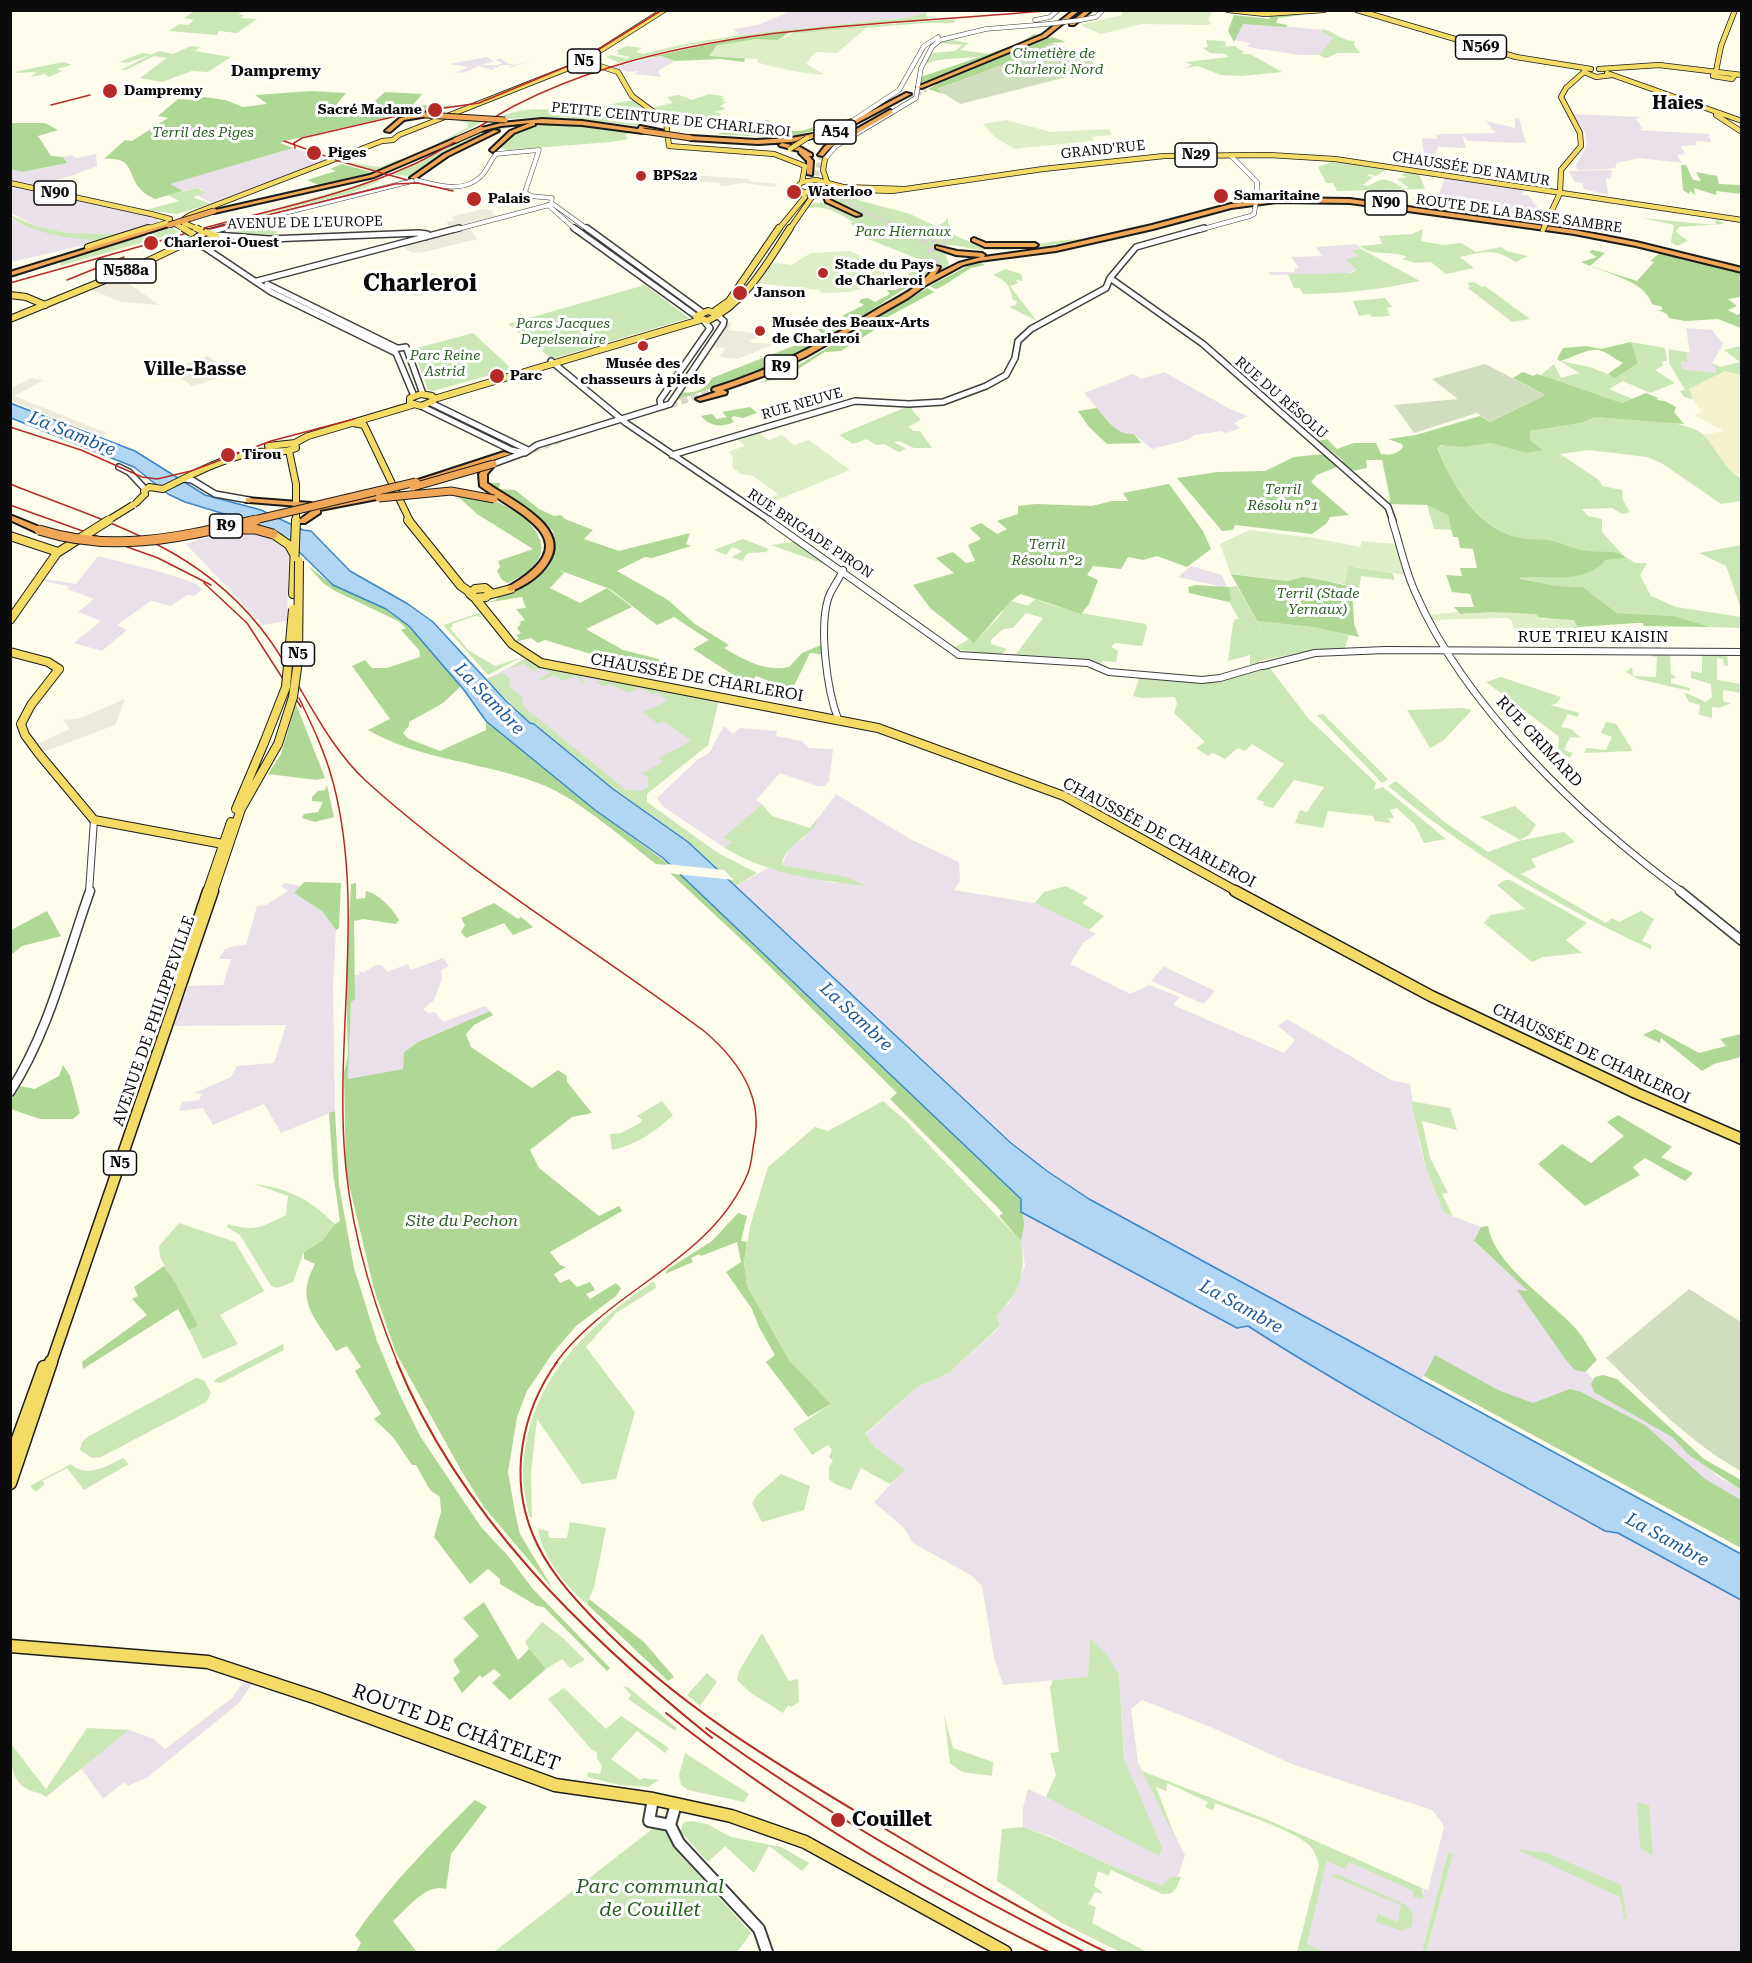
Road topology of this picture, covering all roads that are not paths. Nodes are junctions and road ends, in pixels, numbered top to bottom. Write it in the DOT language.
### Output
graph roads {
  1 [pos="662,10"];
  2 [pos="1058,10"];
  3 [pos="1070,10"];
  4 [pos="1080,10"];
  5 [pos="1090,10"];
  6 [pos="1103,10"];
  7 [pos="1228,10"];
  8 [pos="1233,10"];
  9 [pos="1309,10"];
  10 [pos="1324,10"];
  11 [pos="1357,10"];
  12 [pos="1363,10"];
  13 [pos="1735,10"];
  14 [pos="1047,21"];
  15 [pos="1406,24"];
  16 [pos="1052,32"];
  17 [pos="1037,42"];
  18 [pos="582,62"];
  19 [pos="1558,63"];
  20 [pos="1616,68"];
  21 [pos="1591,69"];
  22 [pos="1599,69"];
  23 [pos="1717,70"];
  24 [pos="1584,72"];
  25 [pos="1606,73"];
  26 [pos="1738,75"];
  27 [pos="1594,76"];
  28 [pos="1580,78"];
  29 [pos="921,88"];
  30 [pos="908,95"];
  31 [pos="1713,111"];
  32 [pos="539,118"];
  33 [pos="574,119"];
  34 [pos="852,121"];
  35 [pos="1742,121"];
  36 [pos="504,122"];
  37 [pos="515,122"];
  38 [pos="605,126"];
  39 [pos="627,129"];
  40 [pos="662,131"];
  41 [pos="1742,132"];
  42 [pos="392,135"];
  43 [pos="383,139"];
  44 [pos="736,141"];
  45 [pos="753,142"];
  46 [pos="497,152"];
  47 [pos="788,153"];
  48 [pos="810,155"];
  49 [pos="1230,155"];
  50 [pos="823,157"];
  51 [pos="1309,157"];
  52 [pos="1569,161"];
  53 [pos="1376,166"];
  54 [pos="810,174"];
  55 [pos="413,180"];
  56 [pos="816,180"];
  57 [pos="10,182"];
  58 [pos="802,182"];
  59 [pos="829,184"];
  60 [pos="1506,186"];
  61 [pos="904,189"];
  62 [pos="1540,190"];
  63 [pos="802,193"];
  64 [pos="824,193"];
  65 [pos="1562,194"];
  66 [pos="1256,200"];
  67 [pos="1227,201"];
  68 [pos="551,203"];
  69 [pos="1363,203"];
  70 [pos="1385,203"];
  71 [pos="216,205"];
  72 [pos="796,206"];
  73 [pos="804,207"];
  74 [pos="1418,207"];
  75 [pos="1391,209"];
  76 [pos="1410,212"];
  77 [pos="1438,213"];
  78 [pos="151,214"];
  79 [pos="858,215"];
  80 [pos="162,216"];
  81 [pos="179,221"];
  82 [pos="1742,221"];
  83 [pos="1154,225"];
  84 [pos="153,226"];
  85 [pos="1548,227"];
  86 [pos="227,229"];
  87 [pos="1127,230"];
  88 [pos="204,232"];
  89 [pos="216,236"];
  90 [pos="425,238"];
  91 [pos="974,240"];
  92 [pos="197,241"];
  93 [pos="946,244"];
  94 [pos="1656,246"];
  95 [pos="88,247"];
  96 [pos="1670,252"];
  97 [pos="1011,253"];
  98 [pos="1684,254"];
  99 [pos="60,258"];
  100 [pos="937,267"];
  101 [pos="1742,269"];
  102 [pos="10,274"];
  103 [pos="944,274"];
  104 [pos="1110,278"];
  105 [pos="260,283"];
  106 [pos="925,283"];
  107 [pos="14,295"];
  108 [pos="46,305"];
  109 [pos="320,309"];
  110 [pos="309,311"];
  111 [pos="702,312"];
  112 [pos="719,316"];
  113 [pos="10,319"];
  114 [pos="699,319"];
  115 [pos="11,325"];
  116 [pos="841,334"];
  117 [pos="395,350"];
  118 [pos="553,363"];
  119 [pos="716,390"];
  120 [pos="423,394"];
  121 [pos="414,396"];
  122 [pos="432,399"];
  123 [pos="700,399"];
  124 [pos="412,405"];
  125 [pos="421,406"];
  126 [pos="661,406"];
  127 [pos="621,419"];
  128 [pos="365,422"];
  129 [pos="295,443"];
  130 [pos="277,447"];
  131 [pos="287,452"];
  132 [pos="525,452"];
  133 [pos="507,454"];
  134 [pos="672,455"];
  135 [pos="491,466"];
  136 [pos="119,467"];
  137 [pos="182,478"];
  138 [pos="159,487"];
  139 [pos="146,490"];
  140 [pos="493,495"];
  141 [pos="249,500"];
  142 [pos="361,501"];
  143 [pos="1388,507"];
  144 [pos="298,515"];
  145 [pos="10,517"];
  146 [pos="273,534"];
  147 [pos="10,536"];
  148 [pos="71,544"];
  149 [pos="105,544"];
  150 [pos="48,549"];
  151 [pos="58,552"];
  152 [pos="295,556"];
  153 [pos="843,570"];
  154 [pos="509,587"];
  155 [pos="474,593"];
  156 [pos="488,594"];
  157 [pos="481,607"];
  158 [pos="10,620"];
  159 [pos="1444,649"];
  160 [pos="10,652"];
  161 [pos="1742,652"];
  162 [pos="959,655"];
  163 [pos="838,719"];
  164 [pos="21,724"];
  165 [pos="10,727"];
  166 [pos="94,820"];
  167 [pos="223,844"];
  168 [pos="1742,941"];
  169 [pos="10,1092"];
  170 [pos="1742,1139"];
  171 [pos="10,1461"];
  172 [pos="10,1483"];
  173 [pos="10,1646"];
  174 [pos="653,1799"];
  175 [pos="676,1804"];
  176 [pos="670,1825"];
  177 [pos="767,1953"];
  178 [pos="1005,1953"];
  1 -- 18 [label="main road, N5"];
  2 -- 14 [label="street"];
  3 -- 16 [label="highway"];
  4 -- 16 [label="highway"];
  4 -- 17 [label="highway"];
  5 -- 17 [label="highway"];
  6 -- 14 [label="street, bridge"];
  7 -- 10 [label="main road"];
  8 -- 9 [label="main road"];
  11 -- 15 [label="main road, N569"];
  12 -- 15 [label="main road, N569"];
  13 -- 23 [label="main road"];
  14 -- 29 [label="street"];
  14 -- 34 [label="street"];
  15 -- 19 [label="main road, N569"];
  16 -- 29 [label="highway"];
  17 -- 29 [label="highway"];
  18 -- 42 [label="main road, N5"];
  18 -- 47 [label="main road"];
  19 -- 21 [label="main road, N569"];
  19 -- 24 [label="main road, N569"];
  20 -- 22 [label="main road"];
  20 -- 23 [label="main road"];
  20 -- 25 [label="main road"];
  21 -- 22 [label="main road, N569"];
  21 -- 24 [label="main road, N569"];
  22 -- 25 [label="main road, N569"];
  23 -- 26 [label="main road"];
  23 -- 26 [label="main road"];
  24 -- 27 [label="main road, N569"];
  24 -- 28 [label="main road"];
  25 -- 27 [label="main road, N569"];
  25 -- 31 [label="main road, N569"];
  27 -- 28 [label="main road"];
  28 -- 52 [label="main road"];
  29 -- 50 [label="street"];
  30 -- 34 [label="highway"];
  30 -- 45 [label="highway, A54"];
  30 -- 50 [label="highway"];
  31 -- 35 [label="main road, N569"];
  31 -- 41 [label="main road"];
  32 -- 33 [label="highway"];
  32 -- 36 [label="highway"];
  32 -- 37 [label="highway"];
  33 -- 39 [label="highway"];
  33 -- 40 [label="highway"];
  34 -- 47 [label="main road, bridge"];
  36 -- 37 [label="highway, PETITE CEINTURE DE CHARLEROI"];
  36 -- 42 [label="highway, bridge"];
  36 -- 55 [label="highway"];
  36 -- 99 [label="highway, PETITE CEINTURE DE CHARLEROI, bridge"];
  37 -- 38 [label="highway, PETITE CEINTURE DE CHARLEROI"];
  38 -- 39 [label="highway, PETITE CEINTURE DE CHARLEROI"];
  38 -- 46 [label="highway"];
  39 -- 44 [label="highway, PETITE CEINTURE DE CHARLEROI, bridge"];
  42 -- 43 [label="main road, N5"];
  42 -- 43 [label="main road, N5"];
  43 -- 71 [label="main road, N5"];
  44 -- 45 [label="highway, PETITE CEINTURE DE CHARLEROI"];
  44 -- 54 [label="highway"];
  45 -- 48 [label="highway, PETITE CEINTURE DE CHARLEROI"];
  46 -- 55 [label="street"];
  46 -- 68 [label="street"];
  47 -- 58 [label="main road"];
  49 -- 51 [label="main road, GRAND'RUE / N29"];
  49 -- 61 [label="main road, GRAND'RUE / N29"];
  49 -- 66 [label="street"];
  50 -- 59 [label="main road"];
  51 -- 53 [label="main road, CHAUSSÉE DE NAMUR / N29"];
  52 -- 65 [label="main road"];
  52 -- 65 [label="main road"];
  53 -- 60 [label="main road, CHAUSSÉE DE NAMUR / N29"];
  53 -- 62 [label="main road, CHAUSSÉE DE NAMUR / N29"];
  54 -- 56 [label="main road"];
  55 -- 86 [label="street"];
  56 -- 58 [label="main road"];
  56 -- 59 [label="main road, GRAND'RUE"];
  57 -- 78 [label="main road, N90"];
  58 -- 63 [label="main road"];
  59 -- 61 [label="main road, GRAND'RUE / N29"];
  59 -- 64 [label="main road"];
  60 -- 62 [label="main road, N29"];
  60 -- 65 [label="main road, CHAUSSÉE DE NAMUR / N29"];
  61 -- 64 [label="main road, GRAND'RUE / N29"];
  62 -- 65 [label="main road, CHAUSSÉE DE NAMUR / N29"];
  63 -- 64 [label="main road, GRAND'RUE"];
  63 -- 72 [label="main road"];
  64 -- 73 [label="main road"];
  64 -- 79 [label="highway"];
  65 -- 82 [label="main road, N29"];
  65 -- 85 [label="main road"];
  66 -- 70 [label="highway"];
  66 -- 75 [label="highway"];
  66 -- 83 [label="highway"];
  66 -- 104 [label="street"];
  67 -- 83 [label="highway"];
  68 -- 90 [label="street"];
  68 -- 111 [label="street"];
  68 -- 114 [label="street"];
  69 -- 75 [label="highway"];
  69 -- 77 [label="highway, ROUTE DE LA BASSE SAMBRE / N90"];
  69 -- 83 [label="highway, ROUTE DE LA BASSE SAMBRE / N90"];
  70 -- 74 [label="highway, ROUTE DE LA BASSE SAMBRE / N90"];
  70 -- 83 [label="highway, ROUTE DE LA BASSE SAMBRE / N90"];
  71 -- 80 [label="main road"];
  71 -- 81 [label="main road, N5"];
  72 -- 73 [label="street"];
  72 -- 112 [label="main road"];
  73 -- 112 [label="main road"];
  74 -- 85 [label="highway"];
  74 -- 94 [label="highway, ROUTE DE LA BASSE SAMBRE / N90"];
  75 -- 76 [label="highway"];
  76 -- 77 [label="highway"];
  76 -- 85 [label="highway"];
  77 -- 96 [label="highway, ROUTE DE LA BASSE SAMBRE / N90"];
  78 -- 80 [label="main road, N90"];
  78 -- 81 [label="main road, N90"];
  78 -- 84 [label="main road"];
  80 -- 81 [label="main road, N90"];
  81 -- 84 [label="main road"];
  81 -- 88 [label="main road, bridge"];
  81 -- 92 [label="main road, bridge"];
  83 -- 87 [label="highway, ROUTE DE LA BASSE SAMBRE / N90"];
  83 -- 97 [label="highway, ROUTE DE LA BASSE SAMBRE / N90"];
  84 -- 95 [label="main road"];
  85 -- 94 [label="highway"];
  85 -- 96 [label="highway"];
  86 -- 88 [label="street"];
  86 -- 89 [label="street"];
  87 -- 91 [label="highway"];
  87 -- 97 [label="highway, ROUTE DE LA BASSE SAMBRE / N90"];
  88 -- 89 [label="main road"];
  88 -- 92 [label="main road, N588a"];
  89 -- 90 [label="street, AVENUE DE L'EUROPE"];
  89 -- 92 [label="main road"];
  90 -- 105 [label="street"];
  92 -- 105 [label="street"];
  92 -- 108 [label="main road, N588a"];
  93 -- 97 [label="highway"];
  94 -- 98 [label="highway, ROUTE DE LA BASSE SAMBRE / N90"];
  95 -- 99 [label="highway"];
  96 -- 98 [label="highway, ROUTE DE LA BASSE SAMBRE / N90"];
  97 -- 103 [label="highway"];
  97 -- 103 [label="highway"];
  98 -- 101 [label="highway"];
  99 -- 102 [label="highway, PETITE CEINTURE DE CHARLEROI"];
  100 -- 106 [label="highway, R9"];
  103 -- 106 [label="highway"];
  104 -- 134 [label="street, RUE NEUVE"];
  104 -- 143 [label="street, RUE DU RÉSOLU"];
  105 -- 109 [label="street"];
  105 -- 110 [label="street"];
  106 -- 116 [label="highway, R9"];
  107 -- 108 [label="main road"];
  108 -- 113 [label="main road, N588a"];
  108 -- 115 [label="main road, N588a"];
  109 -- 110 [label="street"];
  109 -- 117 [label="street"];
  110 -- 117 [label="street"];
  111 -- 112 [label="main road"];
  111 -- 114 [label="main road"];
  112 -- 114 [label="main road"];
  112 -- 126 [label="street"];
  114 -- 118 [label="main road"];
  114 -- 126 [label="street"];
  116 -- 119 [label="highway, R9"];
  116 -- 123 [label="highway"];
  117 -- 120 [label="street"];
  117 -- 121 [label="street"];
  118 -- 122 [label="main road"];
  118 -- 127 [label="street, RUE BRIGADE PIRON"];
  120 -- 121 [label="main road"];
  120 -- 122 [label="main road"];
  121 -- 124 [label="main road"];
  122 -- 125 [label="main road"];
  122 -- 132 [label="street"];
  124 -- 125 [label="main road"];
  124 -- 128 [label="main road"];
  125 -- 132 [label="street"];
  126 -- 127 [label="street"];
  127 -- 132 [label="street"];
  127 -- 134 [label="street, RUE BRIGADE PIRON"];
  128 -- 129 [label="main road"];
  128 -- 155 [label="main road"];
  129 -- 130 [label="main road"];
  129 -- 131 [label="main road"];
  130 -- 131 [label="main road"];
  130 -- 137 [label="main road"];
  131 -- 144 [label="main road, N5"];
  132 -- 135 [label="street"];
  133 -- 144 [label="highway, R9, bridge"];
  134 -- 153 [label="street, RUE BRIGADE PIRON"];
  135 -- 140 [label="highway"];
  135 -- 142 [label="highway, bridge"];
  136 -- 139 [label="street"];
  137 -- 138 [label="main road"];
  137 -- 141 [label="street"];
  138 -- 139 [label="main road"];
  138 -- 139 [label="street"];
  139 -- 148 [label="main road, bridge"];
  140 -- 142 [label="highway, bridge"];
  140 -- 154 [label="highway"];
  141 -- 144 [label="highway, bridge"];
  142 -- 144 [label="highway, bridge"];
  143 -- 159 [label="street, RUE GRIMARD"];
  144 -- 149 [label="highway, R9, bridge"];
  144 -- 152 [label="main road, N5"];
  144 -- 172 [label="main road, AVENUE DE PHILIPPEVILLE / N5, bridge"];
  145 -- 149 [label="highway, R9, bridge"];
  146 -- 149 [label="highway, bridge"];
  146 -- 152 [label="main road"];
  147 -- 150 [label="main road"];
  148 -- 150 [label="main road"];
  148 -- 151 [label="main road"];
  150 -- 151 [label="main road"];
  151 -- 158 [label="main road"];
  152 -- 167 [label="main road, AVENUE DE PHILIPPEVILLE / N5, bridge"];
  153 -- 162 [label="street, RUE BRIGADE PIRON"];
  153 -- 163 [label="street"];
  154 -- 156 [label="main road"];
  155 -- 156 [label="main road"];
  155 -- 157 [label="main road"];
  156 -- 157 [label="main road"];
  157 -- 163 [label="main road, CHAUSSÉE DE CHARLEROI"];
  159 -- 161 [label="street, RUE TRIEU KAISIN"];
  159 -- 162 [label="street, RUE TRIEU KAISIN"];
  159 -- 168 [label="street, RUE GRIMARD"];
  160 -- 164 [label="main road"];
  163 -- 170 [label="main road, CHAUSSÉE DE CHARLEROI"];
  164 -- 165 [label="main road"];
  164 -- 166 [label="main road"];
  166 -- 167 [label="main road"];
  166 -- 169 [label="street"];
  167 -- 171 [label="main road, AVENUE DE PHILIPPEVILLE / N5"];
  173 -- 174 [label="main road, ROUTE DE CHÂTELET"];
  174 -- 175 [label="main road, ROUTE DE CHÂTELET"];
  174 -- 176 [label="street"];
  175 -- 176 [label="street"];
  175 -- 178 [label="main road, ROUTE DE CHÂTELET"];
  176 -- 177 [label="street"];
}
